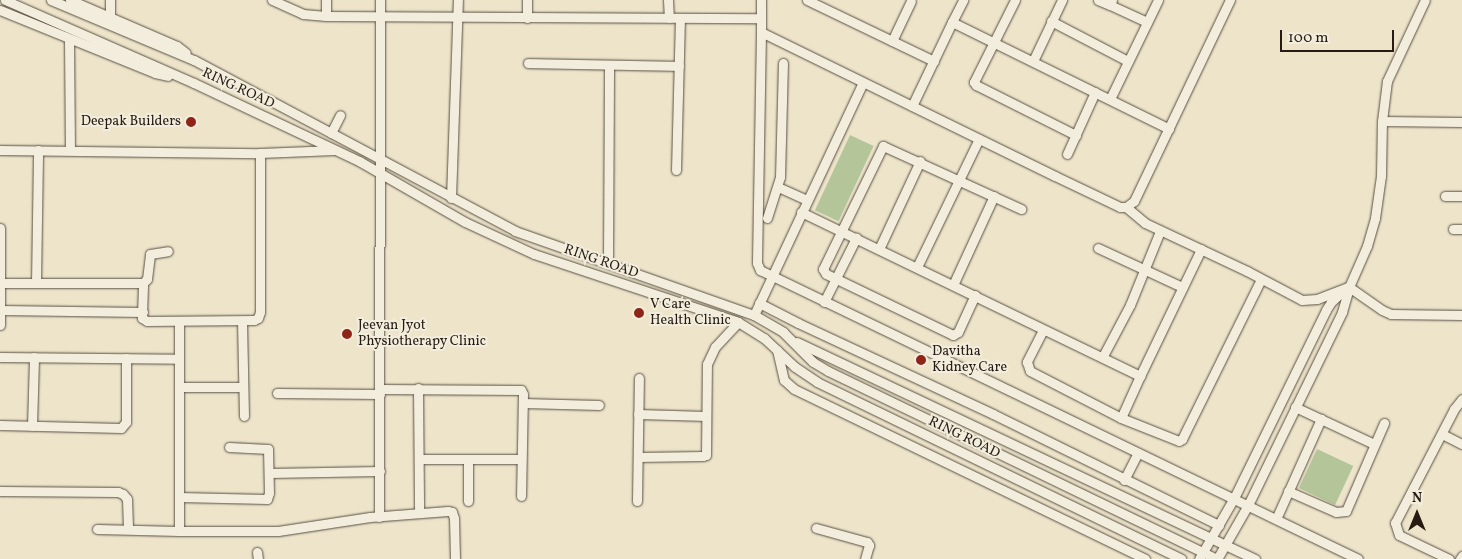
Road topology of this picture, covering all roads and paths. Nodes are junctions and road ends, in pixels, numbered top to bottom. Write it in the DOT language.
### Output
graph roads {
  1 [pos="6,0"];
  2 [pos="51,0"];
  3 [pos="70,0"];
  4 [pos="110,0"];
  5 [pos="272,0"];
  6 [pos="326,0"];
  7 [pos="380,0"];
  8 [pos="458,0"];
  9 [pos="527,0"];
  10 [pos="668,0"];
  11 [pos="761,0"];
  12 [pos="808,0"];
  13 [pos="910,0"];
  14 [pos="963,0"];
  15 [pos="1014,0"];
  16 [pos="1062,0"];
  17 [pos="1098,0"];
  18 [pos="1158,0"];
  19 [pos="1230,0"];
  20 [pos="1425,0"];
  21 [pos="1111,3"];
  22 [pos="0,10"];
  23 [pos="326,16"];
  24 [pos="110,17"];
  25 [pos="381,17"];
  26 [pos="457,18"];
  27 [pos="527,18"];
  28 [pos="669,18"];
  29 [pos="680,18"];
  30 [pos="761,18"];
  31 [pos="1051,21"];
  32 [pos="952,22"];
  33 [pos="1147,22"];
  34 [pos="761,32"];
  35 [pos="69,39"];
  36 [pos="892,41"];
  37 [pos="994,42"];
  38 [pos="194,60"];
  39 [pos="934,61"];
  40 [pos="1033,61"];
  41 [pos="1128,61"];
  42 [pos="783,63"];
  43 [pos="528,64"];
  44 [pos="608,66"];
  45 [pos="679,66"];
  46 [pos="183,78"];
  47 [pos="863,82"];
  48 [pos="1096,92"];
  49 [pos="1110,99"];
  50 [pos="912,106"];
  51 [pos="340,114"];
  52 [pos="1382,121"];
  53 [pos="1462,122"];
  54 [pos="1169,130"];
  55 [pos="331,133"];
  56 [pos="1076,135"];
  57 [pos="979,139"];
  58 [pos="0,150"];
  59 [pos="38,150"];
  60 [pos="70,150"];
  61 [pos="336,150"];
  62 [pos="260,153"];
  63 [pos="1067,154"];
  64 [pos="380,159"];
  65 [pos="920,161"];
  66 [pos="676,170"];
  67 [pos="379,172"];
  68 [pos="958,180"];
  69 [pos="778,188"];
  70 [pos="994,196"];
  71 [pos="1445,196"];
  72 [pos="1462,196"];
  73 [pos="451,198"];
  74 [pos="807,200"];
  75 [pos="1126,207"];
  76 [pos="1021,209"];
  77 [pos="801,212"];
  78 [pos="767,218"];
  79 [pos="0,228"];
  80 [pos="841,231"];
  81 [pos="1160,231"];
  82 [pos="856,238"];
  83 [pos="1098,248"];
  84 [pos="878,249"];
  85 [pos="1201,249"];
  86 [pos="168,251"];
  87 [pos="0,254"];
  88 [pos="608,263"];
  89 [pos="917,267"];
  90 [pos="1145,270"];
  91 [pos="771,277"];
  92 [pos="835,279"];
  93 [pos="1261,279"];
  94 [pos="0,283"];
  95 [pos="36,283"];
  96 [pos="142,284"];
  97 [pos="953,284"];
  98 [pos="1182,287"];
  99 [pos="1349,287"];
  100 [pos="975,295"];
  101 [pos="0,301"];
  102 [pos="824,302"];
  103 [pos="759,303"];
  104 [pos="0,310"];
  105 [pos="143,312"];
  106 [pos="1462,314"];
  107 [pos="754,316"];
  108 [pos="179,321"];
  109 [pos="242,321"];
  110 [pos="738,322"];
  111 [pos="0,326"];
  112 [pos="1042,330"];
  113 [pos="792,340"];
  114 [pos="776,350"];
  115 [pos="1103,356"];
  116 [pos="0,357"];
  117 [pos="34,357"];
  118 [pos="126,358"];
  119 [pos="179,358"];
  120 [pos="1140,376"];
  121 [pos="639,378"];
  122 [pos="179,387"];
  123 [pos="243,387"];
  124 [pos="418,388"];
  125 [pos="380,391"];
  126 [pos="277,393"];
  127 [pos="1462,399"];
  128 [pos="522,403"];
  129 [pos="599,405"];
  130 [pos="1295,407"];
  131 [pos="638,414"];
  132 [pos="993,414"];
  133 [pos="244,416"];
  134 [pos="706,416"];
  135 [pos="1121,418"];
  136 [pos="1321,419"];
  137 [pos="1384,423"];
  138 [pos="0,425"];
  139 [pos="32,426"];
  140 [pos="985,430"];
  141 [pos="1442,434"];
  142 [pos="1374,444"];
  143 [pos="1462,444"];
  144 [pos="229,447"];
  145 [pos="1138,454"];
  146 [pos="638,457"];
  147 [pos="521,458"];
  148 [pos="419,459"];
  149 [pos="468,459"];
  150 [pos="380,472"];
  151 [pos="270,473"];
  152 [pos="1124,480"];
  153 [pos="0,491"];
  154 [pos="1288,491"];
  155 [pos="521,496"];
  156 [pos="179,497"];
  157 [pos="1234,498"];
  158 [pos="468,501"];
  159 [pos="637,501"];
  160 [pos="1248,505"];
  161 [pos="419,513"];
  162 [pos="379,517"];
  163 [pos="1094,517"];
  164 [pos="1276,519"];
  165 [pos="1219,525"];
  166 [pos="97,528"];
  167 [pos="816,528"];
  168 [pos="128,529"];
  169 [pos="1086,530"];
  170 [pos="179,531"];
  171 [pos="1212,538"];
  172 [pos="1225,544"];
  173 [pos="1201,556"];
  174 [pos="1462,556"];
  175 [pos="454,559"];
  176 [pos="865,559"];
  177 [pos="1145,559"];
  178 [pos="1182,559"];
  179 [pos="1217,559"];
  180 [pos="1255,559"];
  181 [pos="1358,559"];
  182 [pos="1449,559"];
  183 [pos="1460,559"];
  1 -- 46 [label="street, RING ROAD"];
  2 -- 38 [label="street, RING ROAD"];
  3 -- 24 [label="street"];
  4 -- 24 [label="street"];
  5 -- 23 [label="street"];
  6 -- 23 [label="street"];
  7 -- 25 [label="street"];
  8 -- 26 [label="street"];
  9 -- 27 [label="street"];
  10 -- 28 [label="street"];
  11 -- 30 [label="street"];
  12 -- 36 [label="street"];
  13 -- 36 [label="street"];
  14 -- 32 [label="street"];
  15 -- 37 [label="street"];
  16 -- 31 [label="street"];
  17 -- 21 [label="street"];
  18 -- 33 [label="street"];
  19 -- 54 [label="street"];
  20 -- 52 [label="street"];
  21 -- 33 [label="street"];
  22 -- 35 [label="street"];
  23 -- 25 [label="street"];
  24 -- 38 [label="street"];
  25 -- 26 [label="street"];
  25 -- 64 [label="street"];
  26 -- 27 [label="street"];
  26 -- 73 [label="street"];
  27 -- 28 [label="street"];
  28 -- 29 [label="street"];
  29 -- 30 [label="street"];
  29 -- 45 [label="street"];
  30 -- 34 [label="street"];
  31 -- 40 [label="street"];
  31 -- 41 [label="street"];
  32 -- 37 [label="street"];
  32 -- 39 [label="street"];
  33 -- 41 [label="street"];
  34 -- 47 [label="street"];
  34 -- 91 [label="street"];
  35 -- 46 [label="street"];
  35 -- 60 [label="street"];
  36 -- 39 [label="street"];
  37 -- 40 [label="street"];
  37 -- 56 [label="street"];
  38 -- 55 [label="street, RING ROAD"];
  39 -- 50 [label="street"];
  40 -- 48 [label="street"];
  41 -- 49 [label="street"];
  42 -- 69 [label="street"];
  43 -- 44 [label="street"];
  44 -- 45 [label="street"];
  44 -- 88 [label="street"];
  45 -- 66 [label="street"];
  46 -- 61 [label="street, RING ROAD"];
  47 -- 50 [label="street"];
  47 -- 74 [label="street"];
  48 -- 49 [label="street"];
  48 -- 56 [label="street"];
  49 -- 54 [label="street"];
  50 -- 57 [label="street"];
  51 -- 55 [label="street"];
  52 -- 53 [label="street"];
  52 -- 99 [label="street"];
  54 -- 75 [label="street"];
  55 -- 64 [label="street, RING ROAD"];
  56 -- 63 [label="street"];
  57 -- 68 [label="street"];
  57 -- 75 [label="street"];
  58 -- 59 [label="street"];
  59 -- 60 [label="street"];
  59 -- 95 [label="street"];
  60 -- 62 [label="street"];
  61 -- 62 [label="street"];
  61 -- 67 [label="street, RING ROAD"];
  62 -- 109 [label="street"];
  64 -- 67 [label="street"];
  64 -- 73 [label="street, RING ROAD"];
  65 -- 68 [label="street"];
  65 -- 80 [label="street"];
  65 -- 84 [label="street"];
  67 -- 110 [label="street, RING ROAD"];
  67 -- 125 [label="street"];
  68 -- 70 [label="street"];
  68 -- 89 [label="street"];
  69 -- 74 [label="street"];
  69 -- 78 [label="street"];
  70 -- 76 [label="street"];
  70 -- 97 [label="street"];
  71 -- 72 [label="street"];
  73 -- 88 [label="street, RING ROAD"];
  74 -- 77 [label="street"];
  75 -- 81 [label="street"];
  77 -- 80 [label="street"];
  77 -- 91 [label="street"];
  79 -- 87 [label="street"];
  80 -- 82 [label="street"];
  80 -- 92 [label="street"];
  81 -- 85 [label="street"];
  81 -- 90 [label="street"];
  82 -- 84 [label="street"];
  82 -- 92 [label="street"];
  83 -- 90 [label="street"];
  84 -- 89 [label="street"];
  85 -- 93 [label="street"];
  85 -- 98 [label="street"];
  86 -- 96 [label="street"];
  87 -- 94 [label="street"];
  88 -- 107 [label="street, RING ROAD"];
  89 -- 97 [label="street"];
  90 -- 98 [label="street"];
  90 -- 115 [label="street"];
  91 -- 102 [label="street"];
  91 -- 103 [label="street"];
  92 -- 100 [label="street"];
  92 -- 102 [label="street"];
  93 -- 99 [label="street"];
  93 -- 135 [label="street"];
  94 -- 95 [label="street"];
  94 -- 101 [label="street"];
  95 -- 96 [label="street"];
  96 -- 105 [label="street"];
  97 -- 100 [label="street"];
  98 -- 120 [label="street"];
  99 -- 106 [label="street"];
  99 -- 130 [label="street"];
  99 -- 157 [label="street"];
  100 -- 112 [label="street"];
  101 -- 104 [label="street"];
  102 -- 145 [label="street"];
  103 -- 107 [label="street"];
  103 -- 132 [label="street"];
  104 -- 105 [label="street"];
  104 -- 111 [label="street"];
  105 -- 108 [label="street"];
  107 -- 113 [label="street, RING ROAD"];
  108 -- 109 [label="street"];
  108 -- 119 [label="street"];
  109 -- 123 [label="street"];
  110 -- 114 [label="street, RING ROAD"];
  110 -- 134 [label="street"];
  112 -- 115 [label="street"];
  112 -- 135 [label="street"];
  113 -- 140 [label="street"];
  113 -- 173 [label="street, RING ROAD"];
  114 -- 163 [label="street, RING ROAD"];
  114 -- 169 [label="street"];
  115 -- 120 [label="street"];
  116 -- 117 [label="street"];
  117 -- 118 [label="street"];
  117 -- 139 [label="street"];
  118 -- 119 [label="street"];
  118 -- 139 [label="street"];
  119 -- 122 [label="street"];
  120 -- 135 [label="street"];
  121 -- 131 [label="street"];
  122 -- 123 [label="street"];
  122 -- 156 [label="street"];
  123 -- 133 [label="street"];
  124 -- 125 [label="street"];
  124 -- 128 [label="street"];
  124 -- 148 [label="street"];
  125 -- 126 [label="street"];
  125 -- 150 [label="street"];
  127 -- 141 [label="street"];
  128 -- 129 [label="street"];
  128 -- 147 [label="street"];
  130 -- 136 [label="street"];
  130 -- 160 [label="street"];
  131 -- 134 [label="street"];
  131 -- 146 [label="street"];
  132 -- 140 [label="street"];
  132 -- 152 [label="street"];
  134 -- 146 [label="street"];
  136 -- 142 [label="street"];
  136 -- 154 [label="street"];
  137 -- 142 [label="street"];
  138 -- 139 [label="street"];
  140 -- 171 [label="street"];
  141 -- 143 [label="street"];
  141 -- 182 [label="street"];
  142 -- 154 [label="street"];
  144 -- 151 [label="street"];
  145 -- 152 [label="street"];
  145 -- 157 [label="street"];
  146 -- 159 [label="street"];
  147 -- 149 [label="street"];
  147 -- 155 [label="street"];
  148 -- 149 [label="street"];
  148 -- 161 [label="street"];
  149 -- 158 [label="street"];
  150 -- 151 [label="street"];
  150 -- 162 [label="street"];
  151 -- 156 [label="street"];
  152 -- 165 [label="street"];
  153 -- 168 [label="street"];
  154 -- 164 [label="street"];
  156 -- 170 [label="street"];
  157 -- 160 [label="street"];
  157 -- 165 [label="street"];
  160 -- 164 [label="street"];
  160 -- 172 [label="street"];
  161 -- 162 [label="street"];
  161 -- 175 [label="street"];
  162 -- 170 [label="street"];
  163 -- 169 [label="street"];
  163 -- 178 [label="street, RING ROAD"];
  164 -- 181 [label="street"];
  165 -- 171 [label="street"];
  166 -- 168 [label="street"];
  167 -- 176 [label="street"];
  168 -- 170 [label="street"];
  169 -- 177 [label="street"];
  171 -- 172 [label="street"];
  171 -- 173 [label="street"];
  172 -- 179 [label="street"];
  172 -- 180 [label="street"];
  173 -- 179 [label="street, RING ROAD"];
  174 -- 183 [label="street"];
}
